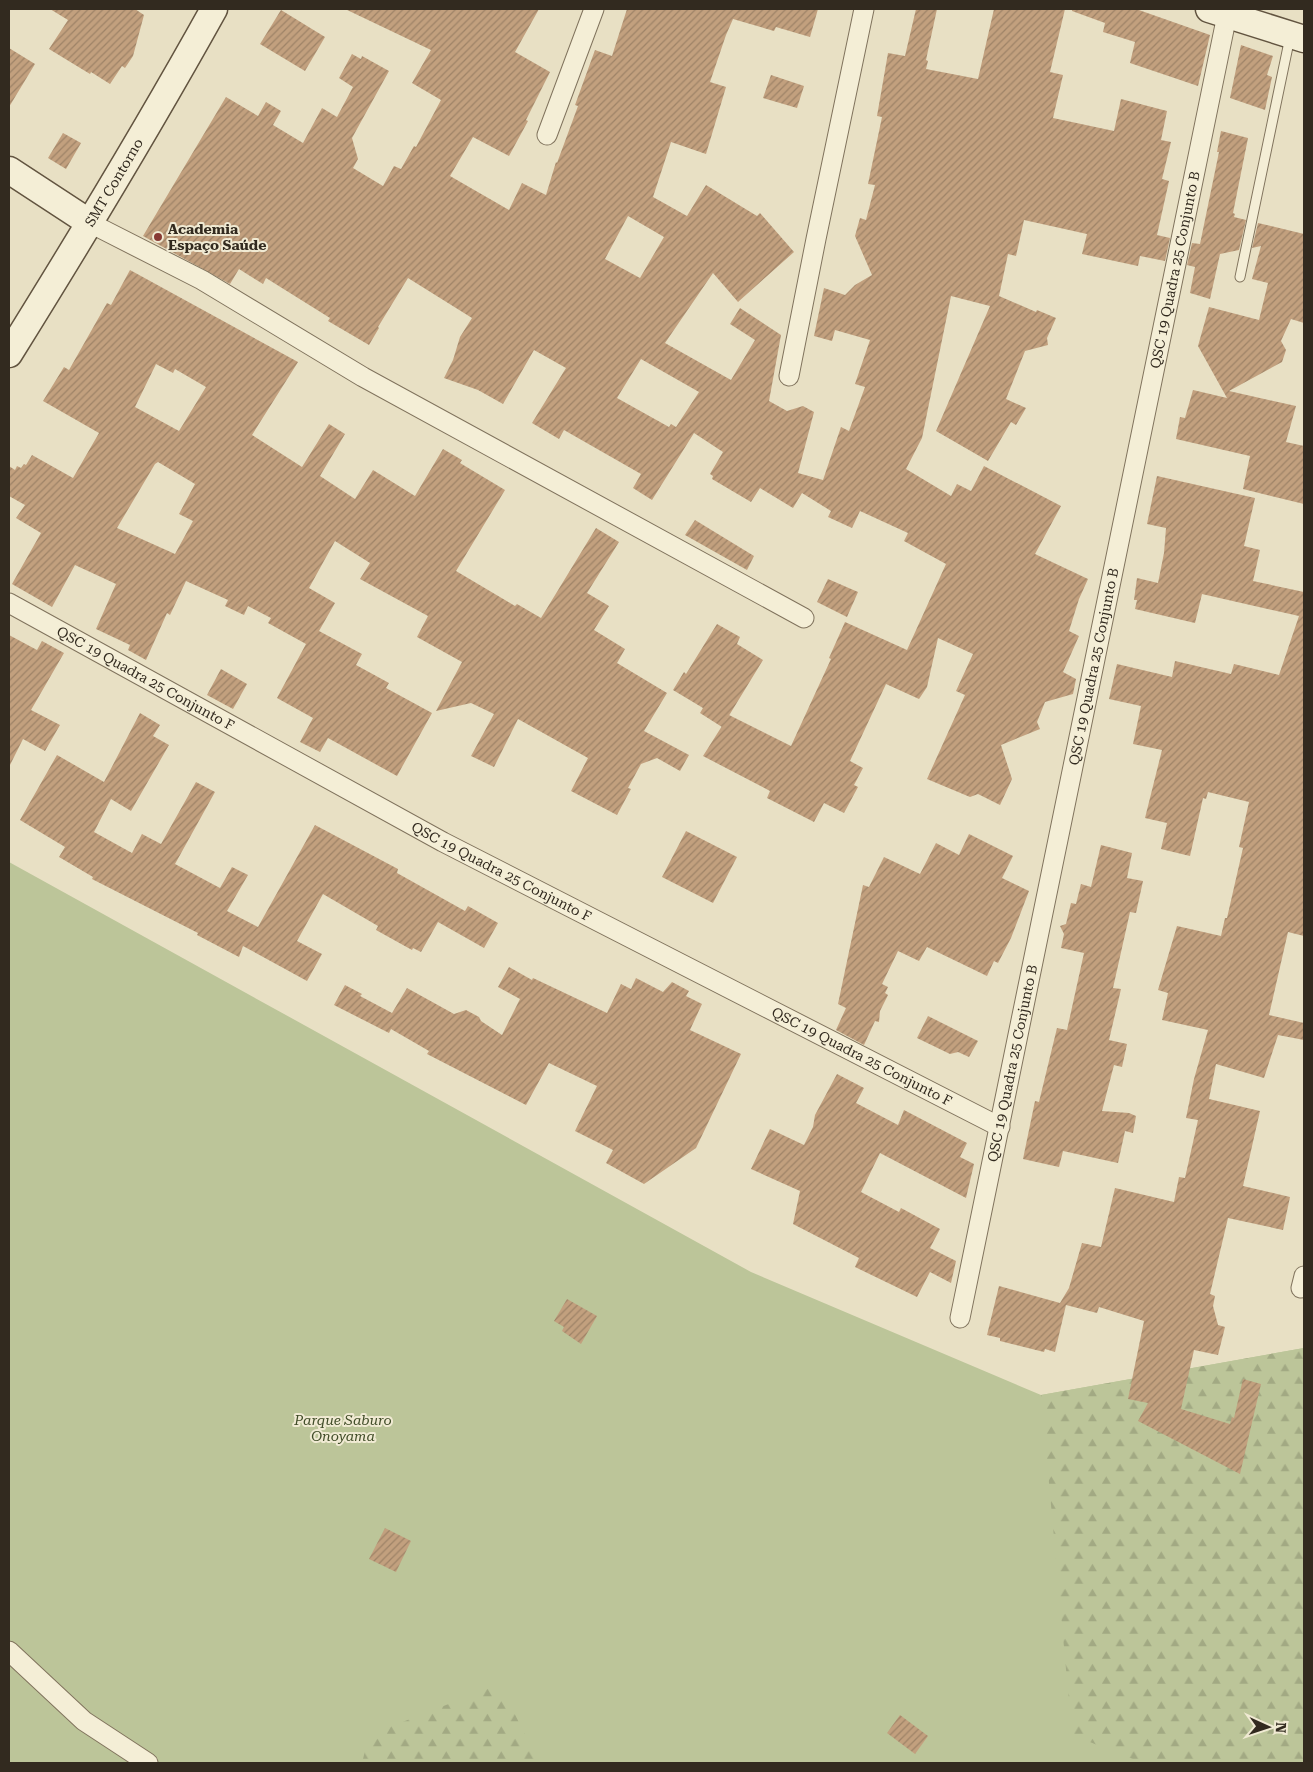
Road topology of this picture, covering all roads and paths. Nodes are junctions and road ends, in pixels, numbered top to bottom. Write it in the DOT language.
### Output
graph roads {
  1 [pos="214,9"];
  2 [pos="594,9"];
  3 [pos="864,9"];
  4 [pos="1218,12"];
  5 [pos="1297,36"];
  6 [pos="547,135"];
  7 [pos="9,170"];
  8 [pos="90,223"];
  9 [pos="1240,277"];
  10 [pos="9,354"];
  11 [pos="789,376"];
  12 [pos="9,604"];
  13 [pos="804,618"];
  14 [pos="1000,1127"];
  15 [pos="960,1318"];
  16 [pos="9,1651"];
  17 [pos="148,1763"];
  1 -- 8 [label="street, SMT Contorno"];
  2 -- 6 [label="street"];
  3 -- 11 [label="street"];
  4 -- 5 [label="street"];
  4 -- 14 [label="street, QSC 19 Quadra 25 Conjunto B"];
  5 -- 9 [label="lane"];
  7 -- 8 [label="street"];
  8 -- 10 [label="street, SMT Contorno"];
  8 -- 13 [label="street"];
  12 -- 14 [label="street, QSC 19 Quadra 25 Conjunto F"];
  14 -- 15 [label="street, QSC 19 Quadra 25 Conjunto B"];
  16 -- 17 [label="street"];
}
